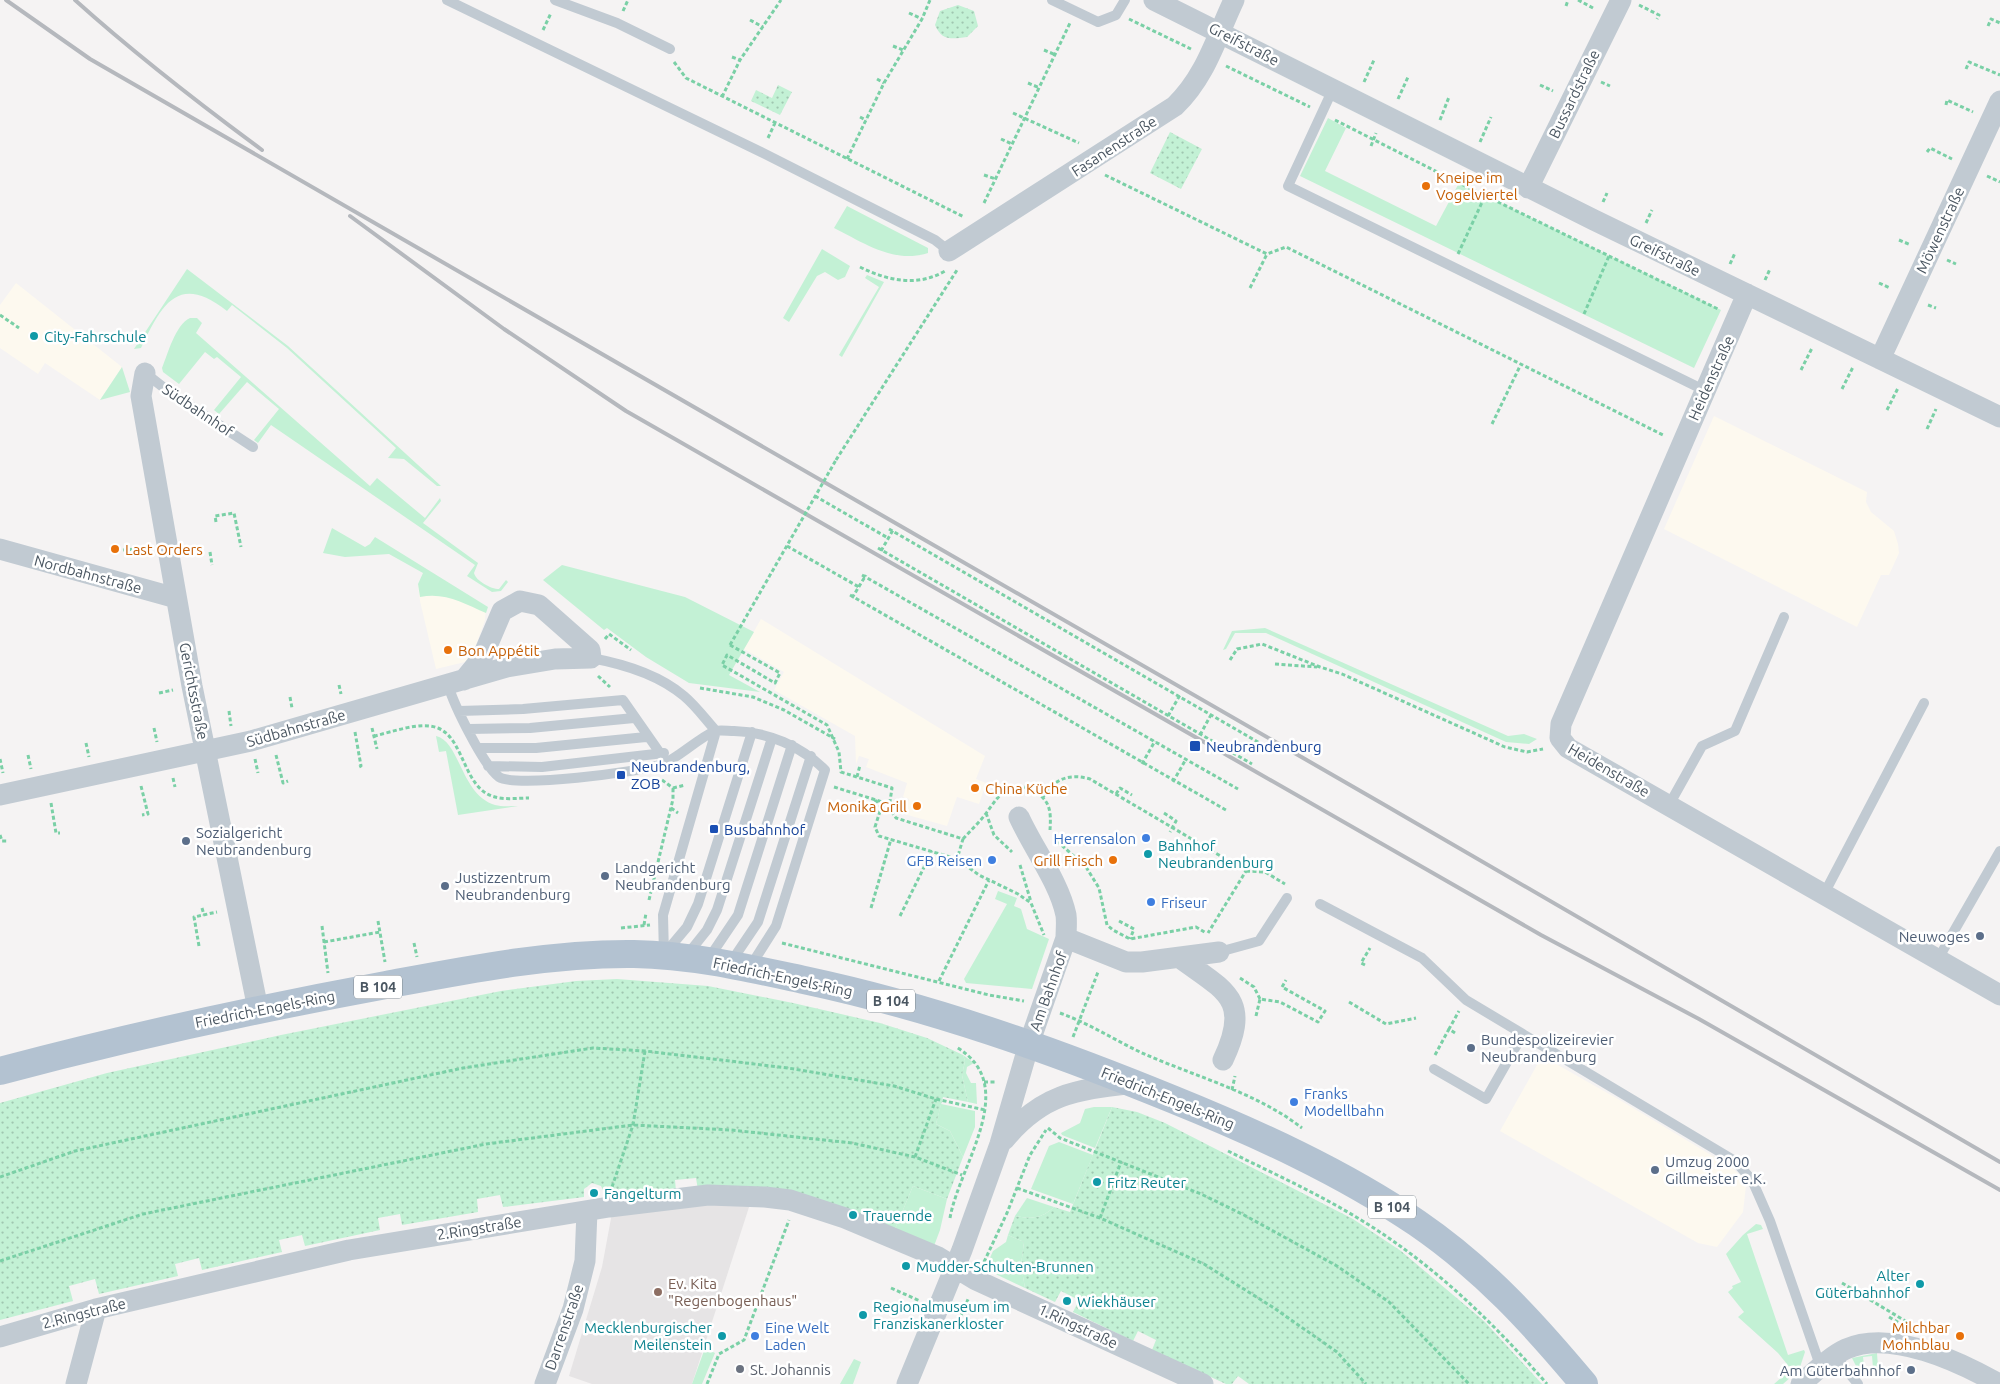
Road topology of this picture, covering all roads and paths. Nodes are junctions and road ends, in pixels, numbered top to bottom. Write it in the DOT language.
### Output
graph roads {
  1 [pos="447,0"];
  2 [pos="555,0"];
  3 [pos="781,0"];
  4 [pos="930,0"];
  5 [pos="1052,0"];
  6 [pos="1125,0"];
  7 [pos="1154,0"];
  8 [pos="1234,0"];
  9 [pos="1568,0"];
  10 [pos="1628,2"];
  11 [pos="1566,6"];
  12 [pos="1075,12"];
  13 [pos="909,13"];
  14 [pos="1117,14"];
  15 [pos="922,19"];
  16 [pos="1656,19"];
  17 [pos="750,20"];
  18 [pos="2000,23"];
  19 [pos="1988,26"];
  20 [pos="764,27"];
  21 [pos="1219,31"];
  22 [pos="536,45"];
  23 [pos="893,46"];
  24 [pos="670,49"];
  25 [pos="903,50"];
  26 [pos="1044,50"];
  27 [pos="1056,55"];
  28 [pos="732,57"];
  29 [pos="1209,58"];
  30 [pos="740,60"];
  31 [pos="1966,69"];
  32 [pos="2000,75"];
  33 [pos="877,79"];
  34 [pos="884,83"];
  35 [pos="1028,83"];
  36 [pos="1040,88"];
  37 [pos="1333,89"];
  38 [pos="722,97"];
  39 [pos="1946,105"];
  40 [pos="1996,111"];
  41 [pos="1013,113"];
  42 [pos="1322,113"];
  43 [pos="860,117"];
  44 [pos="1025,118"];
  45 [pos="866,120"];
  46 [pos="1001,139"];
  47 [pos="1012,144"];
  48 [pos="1928,152"];
  49 [pos="847,159"];
  50 [pos="1100,162"];
  51 [pos="1969,167"];
  52 [pos="984,174"];
  53 [pos="996,179"];
  54 [pos="1528,188"];
  55 [pos="1485,196"];
  56 [pos="983,206"];
  57 [pos="968,216"];
  58 [pos="1267,254"];
  59 [pos="1609,256"];
  60 [pos="948,261"];
  61 [pos="1452,266"];
  62 [pos="860,267"];
  63 [pos="956,273"];
  64 [pos="1250,288"];
  65 [pos="1747,294"];
  66 [pos="0,315"];
  67 [pos="1737,318"];
  68 [pos="1578,327"];
  69 [pos="19,328"];
  70 [pos="1880,359"];
  71 [pos="1521,364"];
  72 [pos="145,373"];
  73 [pos="1706,391"];
  74 [pos="2000,417"];
  75 [pos="1492,424"];
  76 [pos="1681,444"];
  77 [pos="252,446"];
  78 [pos="815,496"];
  79 [pos="216,522"];
  80 [pos="888,538"];
  81 [pos="787,546"];
  82 [pos="241,547"];
  83 [pos="0,550"];
  84 [pos="210,552"];
  85 [pos="212,565"];
  86 [pos="859,587"];
  87 [pos="176,598"];
  88 [pos="1784,617"];
  89 [pos="637,655"];
  90 [pos="591,658"];
  91 [pos="1230,660"];
  92 [pos="1274,664"];
  93 [pos="1320,667"];
  94 [pos="456,683"];
  95 [pos="694,687"];
  96 [pos="1180,696"];
  97 [pos="1924,703"];
  98 [pos="458,711"];
  99 [pos="351,712"];
  100 [pos="1211,714"];
  101 [pos="1168,717"];
  102 [pos="634,718"];
  103 [pos="468,729"];
  104 [pos="716,731"];
  105 [pos="752,732"];
  106 [pos="272,735"];
  107 [pos="1200,735"];
  108 [pos="646,737"];
  109 [pos="772,738"];
  110 [pos="835,740"];
  111 [pos="1154,741"];
  112 [pos="792,745"];
  113 [pos="1263,745"];
  114 [pos="478,748"];
  115 [pos="206,752"];
  116 [pos="1527,752"];
  117 [pos="660,753"];
  118 [pos="677,754"];
  119 [pos="811,756"];
  120 [pos="1186,760"];
  121 [pos="1142,763"];
  122 [pos="1252,764"];
  123 [pos="860,765"];
  124 [pos="136,766"];
  125 [pos="488,766"];
  126 [pos="357,768"];
  127 [pos="841,772"];
  128 [pos="857,777"];
  129 [pos="1174,781"];
  130 [pos="288,782"];
  131 [pos="48,785"];
  132 [pos="673,788"];
  133 [pos="1238,789"];
  134 [pos="1116,794"];
  135 [pos="0,795"];
  136 [pos="1132,795"];
  137 [pos="1043,797"];
  138 [pos="875,800"];
  139 [pos="889,804"];
  140 [pos="1669,805"];
  141 [pos="1226,810"];
  142 [pos="986,813"];
  143 [pos="1164,813"];
  144 [pos="142,815"];
  145 [pos="1019,817"];
  146 [pos="1173,827"];
  147 [pos="1170,832"];
  148 [pos="60,833"];
  149 [pos="0,835"];
  150 [pos="891,839"];
  151 [pos="963,839"];
  152 [pos="8,841"];
  153 [pos="2000,851"];
  154 [pos="932,852"];
  155 [pos="1014,854"];
  156 [pos="1018,858"];
  157 [pos="957,859"];
  158 [pos="1246,870"];
  159 [pos="1274,878"];
  160 [pos="989,880"];
  161 [pos="1824,894"];
  162 [pos="1286,898"];
  163 [pos="1031,903"];
  164 [pos="1320,904"];
  165 [pos="202,908"];
  166 [pos="871,908"];
  167 [pos="238,909"];
  168 [pos="204,915"];
  169 [pos="900,916"];
  170 [pos="378,921"];
  171 [pos="1119,921"];
  172 [pos="644,925"];
  173 [pos="322,926"];
  174 [pos="1116,926"];
  175 [pos="1113,930"];
  176 [pos="380,932"];
  177 [pos="1379,933"];
  178 [pos="1044,934"];
  179 [pos="1066,938"];
  180 [pos="1130,938"];
  181 [pos="324,942"];
  182 [pos="414,943"];
  183 [pos="199,946"];
  184 [pos="1219,952"];
  185 [pos="1105,953"];
  186 [pos="1180,958"];
  187 [pos="1938,959"];
  188 [pos="417,961"];
  189 [pos="707,961"];
  190 [pos="385,965"];
  191 [pos="1366,965"];
  192 [pos="328,974"];
  193 [pos="1234,974"];
  194 [pos="1286,980"];
  195 [pos="939,981"];
  196 [pos="2000,995"];
  197 [pos="1260,999"];
  198 [pos="1466,1000"];
  199 [pos="1349,1002"];
  200 [pos="258,1008"];
  201 [pos="1255,1018"];
  202 [pos="1416,1018"];
  203 [pos="1080,1021"];
  204 [pos="1449,1029"];
  205 [pos="1455,1033"];
  206 [pos="1523,1034"];
  207 [pos="949,1043"];
  208 [pos="1029,1044"];
  209 [pos="644,1050"];
  210 [pos="1230,1064"];
  211 [pos="1434,1069"];
  212 [pos="0,1071"];
  213 [pos="1134,1083"];
  214 [pos="1232,1090"];
  215 [pos="936,1099"];
  216 [pos="985,1110"];
  217 [pos="1054,1123"];
  218 [pos="633,1125"];
  219 [pos="1048,1128"];
  220 [pos="1000,1144"];
  221 [pos="1224,1149"];
  222 [pos="915,1157"];
  223 [pos="1121,1162"];
  224 [pos="962,1175"];
  225 [pos="0,1177"];
  226 [pos="1017,1188"];
  227 [pos="796,1202"];
  228 [pos="609,1208"];
  229 [pos="587,1211"];
  230 [pos="1100,1218"];
  231 [pos="779,1245"];
  232 [pos="786,1247"];
  233 [pos="0,1262"];
  234 [pos="947,1262"];
  235 [pos="976,1280"];
  236 [pos="1842,1283"];
  237 [pos="892,1288"];
  238 [pos="921,1301"];
  239 [pos="756,1307"];
  240 [pos="761,1309"];
  241 [pos="96,1310"];
  242 [pos="1891,1312"];
  243 [pos="1888,1320"];
  244 [pos="1915,1326"];
  245 [pos="0,1337"];
  246 [pos="744,1340"];
  247 [pos="749,1341"];
  248 [pos="1828,1362"];
  249 [pos="1878,1372"];
  250 [pos="1870,1373"];
  251 [pos="76,1384"];
  252 [pos="545,1384"];
  253 [pos="707,1384"];
  254 [pos="907,1384"];
  255 [pos="1203,1384"];
  256 [pos="1366,1384"];
  257 [pos="1469,1384"];
  258 [pos="1547,1384"];
  259 [pos="1584,1384"];
  260 [pos="1800,1384"];
  261 [pos="1858,1384"];
  262 [pos="1999,1384"];
  1 -- 22 [label="lane"];
  2 -- 22 [label="path"];
  2 -- 24 [label="lane"];
  3 -- 20 [label="path"];
  4 -- 15 [label="path"];
  5 -- 12 [label="lane"];
  6 -- 14 [label="lane"];
  7 -- 21 [label="street, Greifstraße"];
  8 -- 21 [label="street, Fasanenstraße"];
  9 -- 11 [label="path"];
  10 -- 16 [label="path"];
  10 -- 54 [label="street, Bussardstraße"];
  12 -- 14 [label="lane"];
  12 -- 27 [label="path"];
  13 -- 15 [label="path"];
  14 -- 29 [label="path"];
  15 -- 25 [label="path"];
  17 -- 20 [label="path"];
  18 -- 19 [label="path"];
  20 -- 30 [label="path"];
  21 -- 29 [label="street, Fasanenstraße"];
  21 -- 37 [label="street, Greifstraße"];
  22 -- 60 [label="lane"];
  23 -- 25 [label="path"];
  24 -- 38 [label="path"];
  25 -- 34 [label="path"];
  26 -- 27 [label="path"];
  27 -- 36 [label="path"];
  28 -- 30 [label="path"];
  29 -- 42 [label="path"];
  29 -- 50 [label="street, Fasanenstraße"];
  30 -- 38 [label="path"];
  31 -- 32 [label="path"];
  33 -- 34 [label="path"];
  34 -- 45 [label="path"];
  35 -- 36 [label="path"];
  36 -- 44 [label="path"];
  37 -- 42 [label="lane"];
  37 -- 54 [label="street, Greifstraße"];
  38 -- 49 [label="path"];
  39 -- 40 [label="path"];
  40 -- 51 [label="street, Möwenstraße"];
  41 -- 44 [label="path"];
  42 -- 55 [label="path"];
  42 -- 61 [label="lane"];
  43 -- 45 [label="path"];
  44 -- 47 [label="path"];
  44 -- 50 [label="path"];
  45 -- 49 [label="path"];
  46 -- 47 [label="path"];
  47 -- 53 [label="path"];
  48 -- 51 [label="path"];
  49 -- 57 [label="path"];
  50 -- 58 [label="path"];
  50 -- 60 [label="street, Fasanenstraße"];
  51 -- 70 [label="street, Möwenstraße"];
  52 -- 53 [label="path"];
  53 -- 56 [label="path"];
  54 -- 65 [label="street, Greifstraße"];
  55 -- 59 [label="path"];
  55 -- 61 [label="path"];
  58 -- 64 [label="path"];
  58 -- 71 [label="path"];
  59 -- 67 [label="path"];
  59 -- 68 [label="path"];
  60 -- 62 [label="path"];
  61 -- 68 [label="lane"];
  63 -- 78 [label="path, bridge"];
  65 -- 67 [label="street, Heidenstraße"];
  65 -- 70 [label="street, Greifstraße"];
  66 -- 69 [label="path"];
  67 -- 73 [label="street, Heidenstraße"];
  68 -- 73 [label="lane"];
  70 -- 74 [label="street, Greifstraße"];
  71 -- 75 [label="path"];
  71 -- 76 [label="path"];
  72 -- 77 [label="lane, Südbahnhof"];
  72 -- 87 [label="street, Gerichtsstraße"];
  73 -- 76 [label="street, Heidenstraße"];
  76 -- 140 [label="street, Heidenstraße"];
  78 -- 80 [label="path, bridge"];
  78 -- 81 [label="path, bridge"];
  79 -- 82 [label="path"];
  80 -- 96 [label="path"];
  80 -- 101 [label="path"];
  81 -- 86 [label="path, bridge"];
  81 -- 110 [label="path, bridge"];
  83 -- 87 [label="street, Nordbahnstraße"];
  84 -- 85 [label="path"];
  86 -- 111 [label="path"];
  86 -- 121 [label="path"];
  87 -- 115 [label="street, Gerichtsstraße"];
  88 -- 140 [label="lane"];
  89 -- 90 [label="path"];
  90 -- 94 [label="street, Südbahnstraße"];
  90 -- 94 [label="street"];
  90 -- 104 [label="lane"];
  91 -- 93 [label="path"];
  92 -- 93 [label="path"];
  93 -- 116 [label="path"];
  94 -- 98 [label="lane"];
  94 -- 99 [label="street, Südbahnstraße"];
  95 -- 110 [label="path"];
  96 -- 100 [label="path"];
  96 -- 101 [label="path"];
  97 -- 161 [label="lane"];
  98 -- 102 [label="lane"];
  98 -- 103 [label="lane"];
  99 -- 106 [label="street, Südbahnstraße"];
  99 -- 126 [label="path"];
  100 -- 107 [label="path"];
  100 -- 113 [label="path"];
  101 -- 107 [label="path"];
  102 -- 103 [label="lane"];
  102 -- 108 [label="lane"];
  103 -- 114 [label="lane"];
  104 -- 105 [label="lane"];
  104 -- 118 [label="lane"];
  104 -- 189 [label="lane"];
  105 -- 109 [label="lane"];
  105 -- 189 [label="lane"];
  106 -- 115 [label="street, Südbahnstraße"];
  106 -- 130 [label="path"];
  107 -- 122 [label="path"];
  108 -- 114 [label="lane"];
  108 -- 117 [label="lane"];
  109 -- 112 [label="lane"];
  109 -- 189 [label="lane"];
  110 -- 127 [label="path"];
  111 -- 120 [label="path"];
  111 -- 121 [label="path"];
  112 -- 119 [label="lane"];
  112 -- 189 [label="lane"];
  114 -- 125 [label="lane"];
  115 -- 124 [label="street, Südbahnstraße"];
  115 -- 167 [label="street, Gerichtsstraße"];
  117 -- 118 [label="lane"];
  117 -- 125 [label="lane"];
  118 -- 125 [label="lane"];
  119 -- 189 [label="lane"];
  119 -- 189 [label="lane"];
  120 -- 129 [label="path"];
  120 -- 133 [label="path"];
  121 -- 129 [label="path"];
  123 -- 128 [label="path"];
  124 -- 131 [label="street, Südbahnstraße"];
  124 -- 144 [label="path"];
  127 -- 128 [label="path"];
  127 -- 138 [label="path"];
  128 -- 139 [label="path"];
  129 -- 141 [label="path"];
  131 -- 135 [label="street, Südbahnstraße"];
  131 -- 148 [label="path"];
  132 -- 172 [label="path"];
  134 -- 136 [label="path"];
  134 -- 137 [label="path"];
  134 -- 146 [label="path"];
  137 -- 142 [label="path"];
  137 -- 175 [label="path"];
  138 -- 139 [label="path"];
  138 -- 150 [label="path"];
  139 -- 151 [label="path"];
  140 -- 161 [label="street, Heidenstraße"];
  142 -- 151 [label="path"];
  142 -- 155 [label="path"];
  143 -- 146 [label="path"];
  145 -- 179 [label="street, Am Bahnhof"];
  146 -- 147 [label="path"];
  146 -- 158 [label="path"];
  149 -- 152 [label="path"];
  150 -- 154 [label="path"];
  150 -- 166 [label="path"];
  151 -- 157 [label="path"];
  153 -- 187 [label="lane"];
  154 -- 157 [label="path"];
  154 -- 169 [label="path"];
  156 -- 163 [label="path"];
  157 -- 160 [label="path"];
  158 -- 159 [label="path"];
  158 -- 180 [label="path"];
  160 -- 163 [label="path"];
  160 -- 195 [label="path"];
  161 -- 187 [label="street, Heidenstraße"];
  162 -- 184 [label="lane"];
  163 -- 178 [label="path"];
  164 -- 177 [label="lane"];
  165 -- 168 [label="path"];
  167 -- 168 [label="path"];
  167 -- 200 [label="street, Gerichtsstraße"];
  168 -- 183 [label="path"];
  170 -- 176 [label="path"];
  171 -- 180 [label="path"];
  173 -- 181 [label="path"];
  174 -- 175 [label="path"];
  175 -- 180 [label="path"];
  175 -- 185 [label="path"];
  176 -- 181 [label="path"];
  176 -- 190 [label="path"];
  177 -- 191 [label="path"];
  177 -- 198 [label="lane"];
  179 -- 185 [label="street, Am Bahnhof"];
  179 -- 208 [label="street, Am Bahnhof"];
  181 -- 192 [label="path"];
  182 -- 188 [label="path"];
  184 -- 186 [label="street, Am Bahnhof"];
  185 -- 186 [label="street, Am Bahnhof"];
  185 -- 203 [label="path"];
  186 -- 210 [label="street"];
  187 -- 196 [label="street, Heidenstraße"];
  189 -- 200 [label="main road, Friedrich-Engels-Ring / B 104"];
  189 -- 208 [label="main road, Friedrich-Engels-Ring / B 104"];
  193 -- 197 [label="path"];
  194 -- 197 [label="path"];
  197 -- 201 [label="path"];
  198 -- 204 [label="path"];
  198 -- 206 [label="lane"];
  199 -- 202 [label="path"];
  200 -- 212 [label="main road, Friedrich-Engels-Ring / B 104"];
  204 -- 205 [label="path"];
  204 -- 211 [label="path"];
  206 -- 211 [label="lane"];
  206 -- 248 [label="lane"];
  207 -- 216 [label="path"];
  208 -- 213 [label="main road, Friedrich-Engels-Ring / B 104"];
  208 -- 220 [label="street, Am Bahnhof"];
  209 -- 215 [label="path"];
  209 -- 218 [label="path"];
  209 -- 225 [label="path"];
  210 -- 214 [label="path"];
  213 -- 220 [label="street"];
  213 -- 259 [label="main road, Friedrich-Engels-Ring / B 104"];
  215 -- 216 [label="path"];
  215 -- 222 [label="path"];
  216 -- 224 [label="path"];
  217 -- 219 [label="path"];
  218 -- 222 [label="path"];
  218 -- 228 [label="path"];
  218 -- 233 [label="path"];
  219 -- 223 [label="path"];
  219 -- 226 [label="path"];
  220 -- 234 [label="street, Am Bahnhof"];
  221 -- 258 [label="path"];
  222 -- 224 [label="path"];
  223 -- 230 [label="path"];
  223 -- 257 [label="path"];
  224 -- 234 [label="path"];
  226 -- 230 [label="path"];
  226 -- 235 [label="path"];
  227 -- 228 [label="street, 2.Ringstraße"];
  227 -- 231 [label="path"];
  227 -- 234 [label="street, 2.Ringstraße"];
  228 -- 229 [label="street, 2.Ringstraße"];
  229 -- 241 [label="street, 2.Ringstraße"];
  229 -- 252 [label="street, Darrenstraße"];
  230 -- 256 [label="path"];
  231 -- 232 [label="path"];
  231 -- 239 [label="path"];
  234 -- 235 [label="street, 1.Ringstraße"];
  234 -- 254 [label="street, Am Bahnhof"];
  235 -- 255 [label="street, 1.Ringstraße"];
  236 -- 242 [label="path"];
  237 -- 238 [label="path"];
  239 -- 240 [label="path"];
  239 -- 246 [label="path"];
  241 -- 245 [label="street, 2.Ringstraße"];
  241 -- 251 [label="street"];
  242 -- 243 [label="path"];
  242 -- 244 [label="path"];
  246 -- 247 [label="path"];
  246 -- 253 [label="path"];
  248 -- 260 [label="street"];
  248 -- 261 [label="lane"];
  248 -- 262 [label="street"];
  249 -- 250 [label="path"];
}
